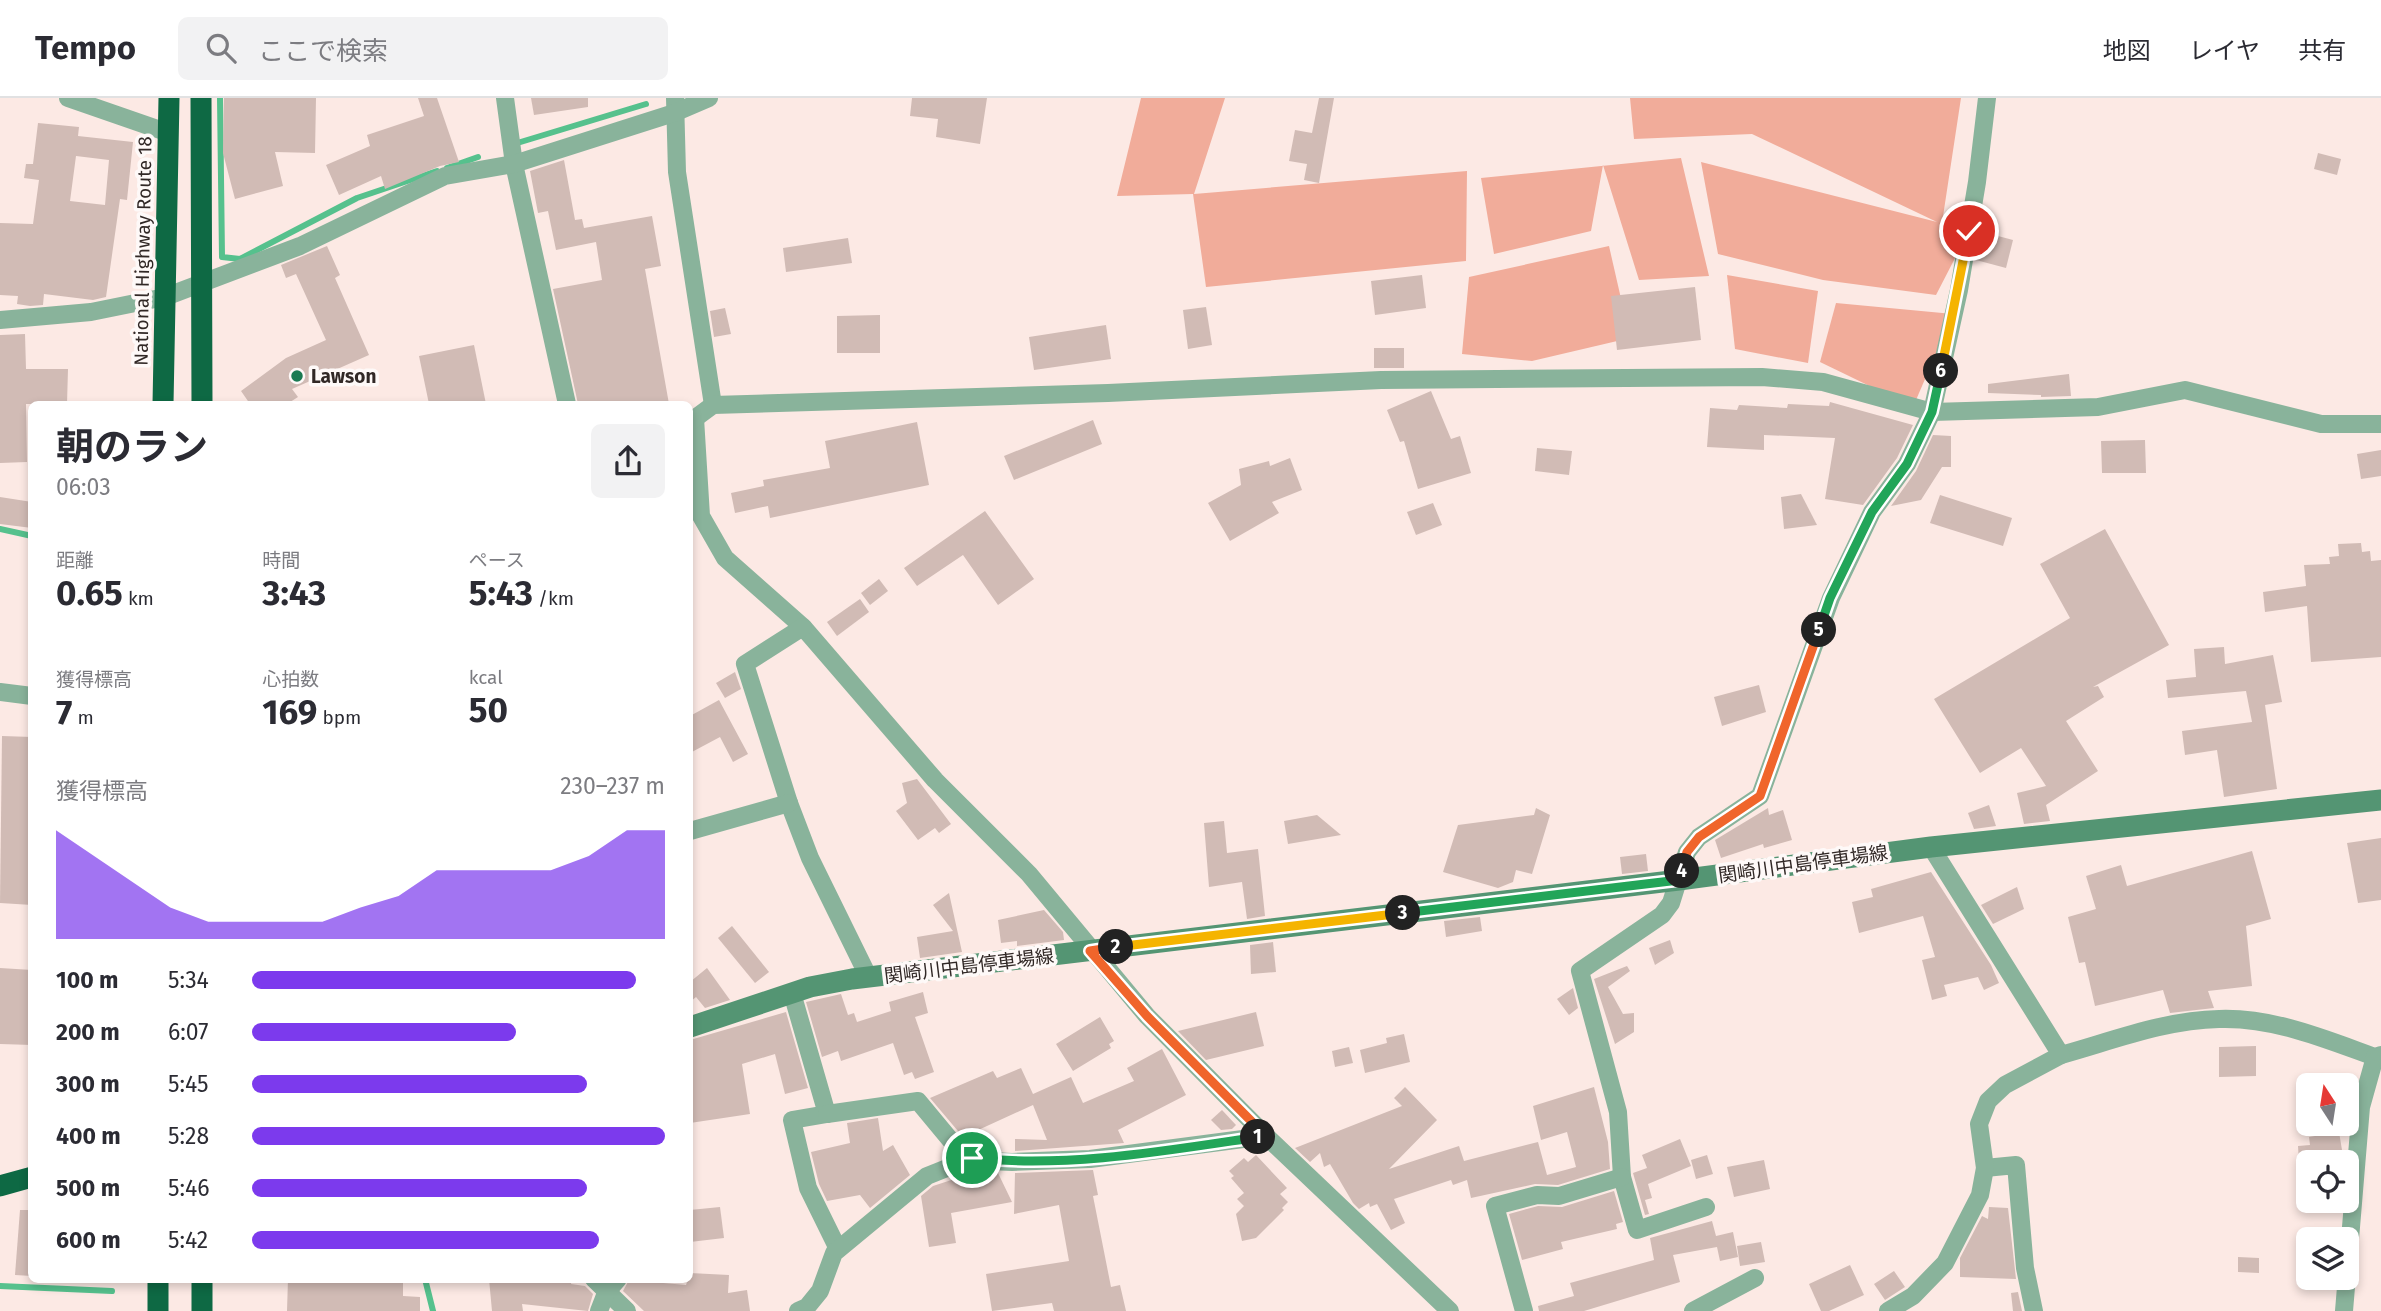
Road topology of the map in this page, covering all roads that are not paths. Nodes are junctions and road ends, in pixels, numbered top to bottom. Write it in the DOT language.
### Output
graph roads {
  1 [pos="68,98"];
  2 [pos="169,98"];
  3 [pos="201,98"];
  4 [pos="505,98"];
  5 [pos="709,98"];
  6 [pos="1987,98"];
  7 [pos="675,106"];
  8 [pos="169,133"];
  9 [pos="514,164"];
  10 [pos="202,286"];
  11 [pos="165,298"];
  12 [pos="0,320"];
  13 [pos="163,401"];
  14 [pos="202,401"];
  15 [pos="567,401"];
  16 [pos="713,405"];
  17 [pos="1932,412"];
  18 [pos="693,419"];
  19 [pos="2381,424"];
  20 [pos="693,431"];
  21 [pos="803,626"];
  22 [pos="0,692"];
  23 [pos="28,696"];
  24 [pos="2381,800"];
  25 [pos="789,803"];
  26 [pos="693,830"];
  27 [pos="1931,847"];
  28 [pos="1679,880"];
  29 [pos="1090,951"];
  30 [pos="869,978"];
  31 [pos="792,993"];
  32 [pos="693,1026"];
  33 [pos="2061,1055"];
  34 [pos="2378,1056"];
  35 [pos="827,1114"];
  36 [pos="1266,1136"];
  37 [pos="967,1160"];
  38 [pos="1984,1168"];
  39 [pos="28,1178"];
  40 [pos="1622,1178"];
  41 [pos="0,1186"];
  42 [pos="1706,1207"];
  43 [pos="838,1249"];
  44 [pos="1755,1278"];
  45 [pos="158,1283"];
  46 [pos="202,1283"];
  47 [pos="606,1284"];
  48 [pos="158,1311"];
  49 [pos="202,1311"];
  50 [pos="599,1311"];
  51 [pos="627,1311"];
  52 [pos="798,1311"];
  53 [pos="1450,1311"];
  54 [pos="1524,1311"];
  55 [pos="1693,1311"];
  56 [pos="1888,1311"];
  57 [pos="2034,1311"];
  58 [pos="2344,1311"];
  1 -- 8 [label="street"];
  2 -- 8 [label="highway, National Highway Route 18"];
  3 -- 10 [label="highway"];
  4 -- 9 [label="street"];
  5 -- 7 [label="street"];
  6 -- 17 [label="street"];
  7 -- 9 [label="street"];
  7 -- 16 [label="street"];
  8 -- 11 [label="highway, National Highway Route 18"];
  9 -- 10 [label="street"];
  9 -- 15 [label="street"];
  10 -- 11 [label="street"];
  10 -- 14 [label="highway"];
  11 -- 12 [label="street"];
  11 -- 13 [label="highway, National Highway Route 18"];
  16 -- 17 [label="street"];
  16 -- 18 [label="street"];
  17 -- 19 [label="street"];
  17 -- 28 [label="street"];
  20 -- 21 [label="street"];
  21 -- 25 [label="street"];
  21 -- 29 [label="street"];
  22 -- 23 [label="street"];
  24 -- 27 [label="main road, 関崎川中島停車場線"];
  25 -- 26 [label="street"];
  25 -- 30 [label="street"];
  27 -- 28 [label="main road, 関崎川中島停車場線"];
  27 -- 33 [label="street"];
  28 -- 29 [label="main road, 関崎川中島停車場線"];
  28 -- 40 [label="street"];
  29 -- 30 [label="main road, 関崎川中島停車場線"];
  29 -- 36 [label="street"];
  30 -- 31 [label="main road, 関崎川中島停車場線"];
  31 -- 32 [label="main road, 関崎川中島停車場線"];
  31 -- 35 [label="street"];
  33 -- 34 [label="street"];
  33 -- 38 [label="street"];
  34 -- 58 [label="street"];
  35 -- 37 [label="street"];
  35 -- 43 [label="street"];
  36 -- 37 [label="street"];
  36 -- 53 [label="street"];
  37 -- 43 [label="street"];
  38 -- 56 [label="street"];
  38 -- 57 [label="street"];
  39 -- 41 [label="highway"];
  40 -- 42 [label="street"];
  40 -- 54 [label="street"];
  43 -- 52 [label="street"];
  44 -- 55 [label="street"];
  45 -- 48 [label="highway"];
  46 -- 49 [label="highway"];
  47 -- 50 [label="street"];
  47 -- 51 [label="street"];
}
